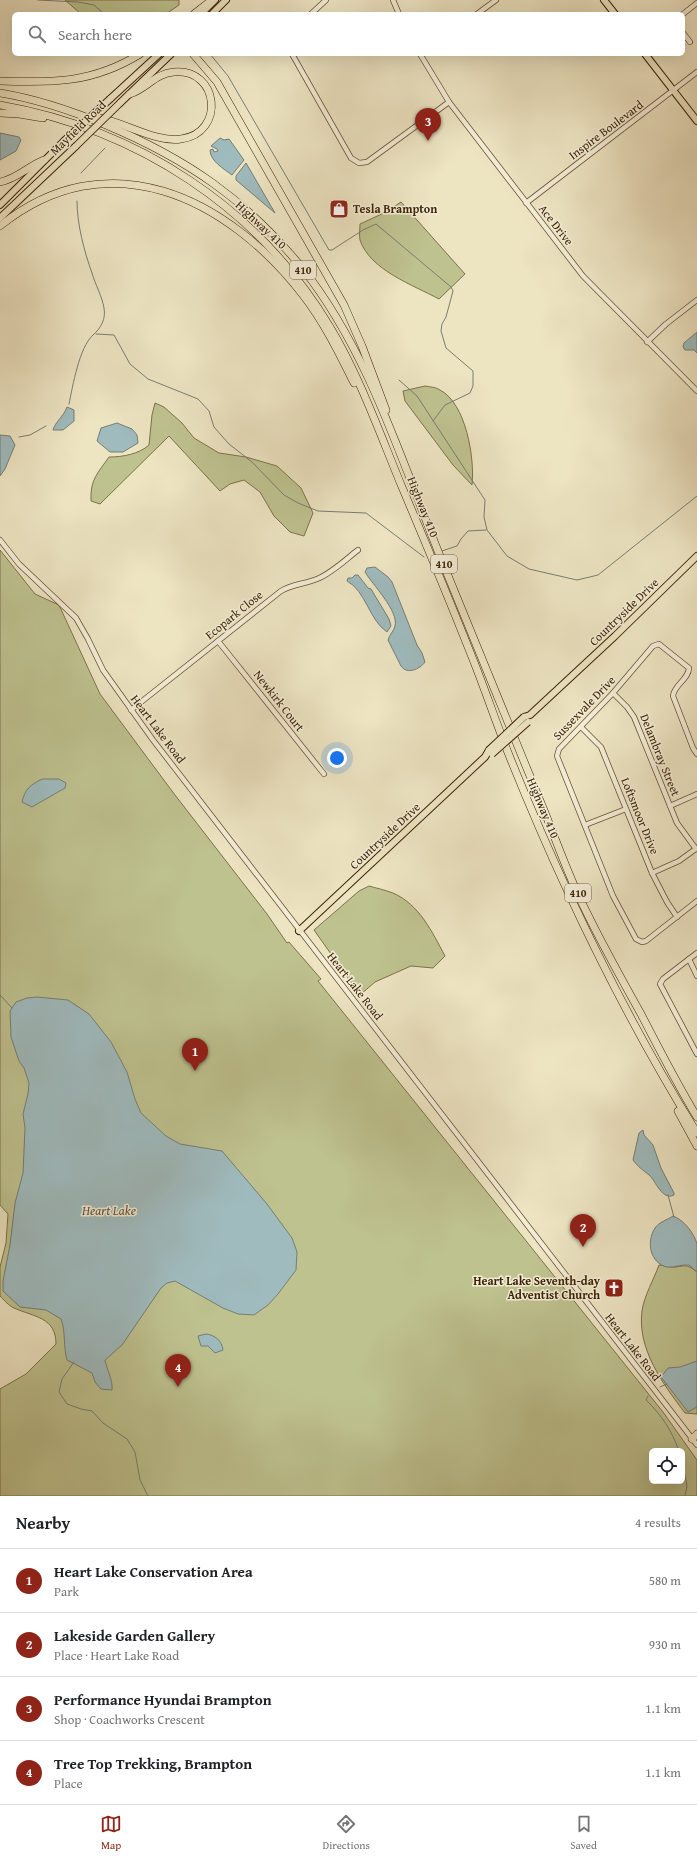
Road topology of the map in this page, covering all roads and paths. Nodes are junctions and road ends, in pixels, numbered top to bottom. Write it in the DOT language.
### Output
graph roads {
  1 [pos="212,0"];
  2 [pos="216,0"];
  3 [pos="226,0"];
  4 [pos="326,0"];
  5 [pos="393,0"];
  6 [pos="496,0"];
  7 [pos="604,0"];
  8 [pos="697,3"];
  9 [pos="197,12"];
  10 [pos="203,12"];
  11 [pos="214,12"];
  12 [pos="314,12"];
  13 [pos="399,12"];
  14 [pos="480,12"];
  15 [pos="613,12"];
  16 [pos="685,12"];
  17 [pos="685,36"];
  18 [pos="690,42"];
  19 [pos="136,56"];
  20 [pos="157,56"];
  21 [pos="169,56"];
  22 [pos="195,56"];
  23 [pos="293,56"];
  24 [pos="423,56"];
  25 [pos="647,56"];
  26 [pos="697,72"];
  27 [pos="0,81"];
  28 [pos="674,91"];
  29 [pos="0,93"];
  30 [pos="130,94"];
  31 [pos="449,102"];
  32 [pos="0,105"];
  33 [pos="0,113"];
  34 [pos="82,115"];
  35 [pos="697,121"];
  36 [pos="86,128"];
  37 [pos="44,160"];
  38 [pos="0,182"];
  39 [pos="526,203"];
  40 [pos="0,205"];
  41 [pos="0,217"];
  42 [pos="0,226"];
  43 [pos="697,300"];
  44 [pos="647,342"];
  45 [pos="697,391"];
  46 [pos="366,398"];
  47 [pos="392,434"];
  48 [pos="0,540"];
  49 [pos="358,550"];
  50 [pos="697,556"];
  51 [pos="218,641"];
  52 [pos="613,693"];
  53 [pos="131,710"];
  54 [pos="581,727"];
  55 [pos="697,754"];
  56 [pos="324,774"];
  57 [pos="697,794"];
  58 [pos="670,806"];
  59 [pos="626,809"];
  60 [pos="585,825"];
  61 [pos="696,848"];
  62 [pos="652,873"];
  63 [pos="697,901"];
  64 [pos="677,916"];
  65 [pos="300,931"];
  66 [pos="697,953"];
  67 [pos="689,959"];
  68 [pos="697,976"];
  69 [pos="696,1051"];
  70 [pos="668,1087"];
  71 [pos="688,1102"];
  72 [pos="697,1109"];
  73 [pos="697,1117"];
  74 [pos="697,1133"];
  75 [pos="697,1146"];
  76 [pos="695,1436"];
  77 [pos="697,1445"];
  1 -- 9 [label="highway"];
  2 -- 10 [label="main road"];
  3 -- 11 [label="main road"];
  4 -- 12 [label="street"];
  5 -- 13 [label="street"];
  6 -- 14 [label="street"];
  7 -- 15 [label="main road"];
  8 -- 16 [label="street"];
  17 -- 18 [label="street"];
  19 -- 27 [label="highway"];
  20 -- 37 [label="main road, Mayfield Road, bridge"];
  21 -- 30 [label="main road, Mayfield Road"];
  22 -- 47 [label="highway"];
  23 -- 31 [label="street"];
  24 -- 31 [label="street, Ace Drive"];
  25 -- 28 [label="main road"];
  26 -- 28 [label="street, Inspire Boulevard"];
  28 -- 35 [label="main road"];
  28 -- 39 [label="street, Inspire Boulevard"];
  29 -- 34 [label="highway, Highway 410 / 410"];
  30 -- 34 [label="highway"];
  30 -- 41 [label="main road, Mayfield Road, bridge"];
  31 -- 39 [label="street, Ace Drive"];
  32 -- 36 [label="highway, Highway 410 / 410"];
  33 -- 36 [label="highway"];
  34 -- 47 [label="highway, Highway 410 / 410"];
  36 -- 46 [label="highway, Highway 410 / 410"];
  37 -- 38 [label="highway"];
  37 -- 40 [label="main road, Mayfield Road"];
  39 -- 44 [label="street, Ace Drive"];
  42 -- 46 [label="highway"];
  43 -- 44 [label="street"];
  44 -- 45 [label="street, Ace Drive"];
  46 -- 70 [label="highway, Highway 410 / 410"];
  47 -- 71 [label="highway, Highway 410 / 410"];
  48 -- 53 [label="street, Heart Lake Road"];
  49 -- 51 [label="street, Ecopark Close"];
  50 -- 65 [label="main road, Countryside Drive, bridge"];
  51 -- 53 [label="street, Ecopark Close"];
  51 -- 56 [label="street, Newkirk Court"];
  52 -- 54 [label="street, Sussexvale Drive"];
  52 -- 55 [label="street, Sussexvale Drive"];
  52 -- 58 [label="street, Delambray Street"];
  53 -- 65 [label="street, Heart Lake Road"];
  54 -- 59 [label="street, Loftsmoor Drive"];
  54 -- 60 [label="street, Sussexvale Drive"];
  57 -- 58 [label="street"];
  58 -- 61 [label="street, Delambray Street"];
  59 -- 60 [label="street"];
  59 -- 62 [label="street, Loftsmoor Drive"];
  60 -- 64 [label="street, Sussexvale Drive"];
  61 -- 62 [label="street"];
  62 -- 64 [label="street, Loftsmoor Drive"];
  63 -- 64 [label="street, Sussexvale Drive"];
  65 -- 76 [label="street, Heart Lake Road"];
  66 -- 67 [label="street"];
  67 -- 68 [label="street"];
  67 -- 69 [label="street"];
  70 -- 74 [label="highway, Highway 410 / 410"];
  70 -- 75 [label="highway"];
  71 -- 72 [label="highway"];
  71 -- 73 [label="highway, Highway 410 / 410"];
  76 -- 77 [label="street, Heart Lake Road"];
}
